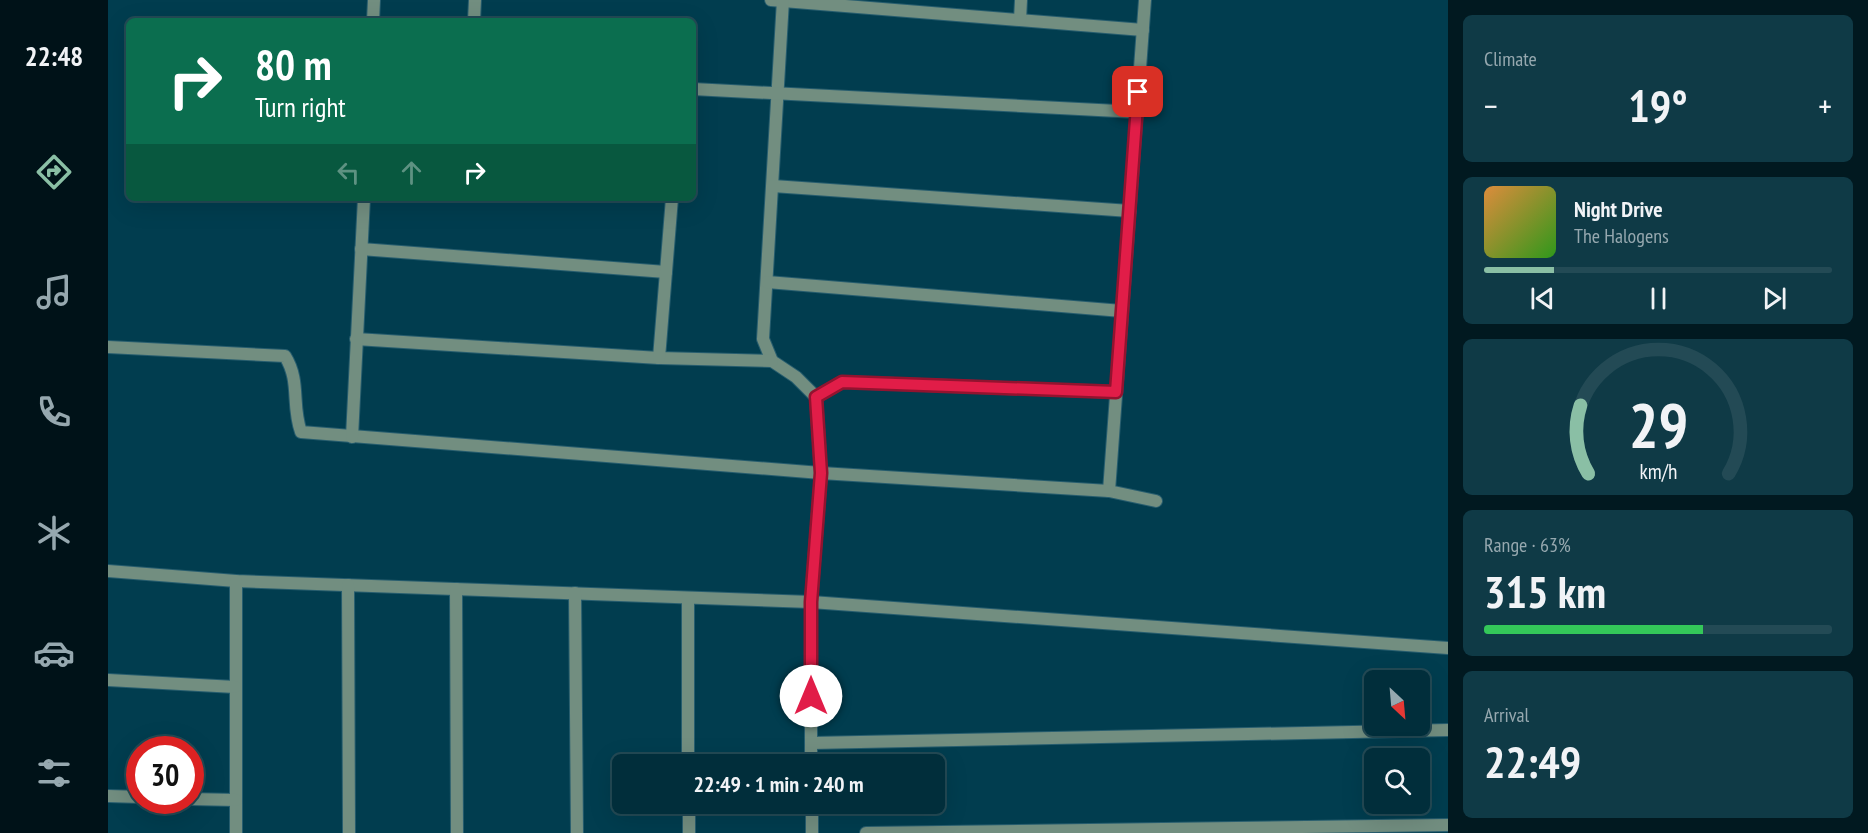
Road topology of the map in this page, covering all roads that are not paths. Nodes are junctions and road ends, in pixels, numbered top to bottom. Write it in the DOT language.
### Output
graph roads {
  1 [pos="374,0"];
  2 [pos="475,0"];
  3 [pos="779,0"];
  4 [pos="1021,0"];
  5 [pos="1145,0"];
  6 [pos="373,18"];
  7 [pos="474,18"];
  8 [pos="1020,20"];
  9 [pos="1143,30"];
  10 [pos="696,89"];
  11 [pos="778,93"];
  12 [pos="1137,112"];
  13 [pos="773,186"];
  14 [pos="364,201"];
  15 [pos="672,201"];
  16 [pos="1130,211"];
  17 [pos="361,249"];
  18 [pos="666,272"];
  19 [pos="767,282"];
  20 [pos="1122,311"];
  21 [pos="356,339"];
  22 [pos="108,347"];
  23 [pos="659,358"];
  24 [pos="772,362"];
  25 [pos="1116,392"];
  26 [pos="816,397"];
  27 [pos="352,437"];
  28 [pos="821,473"];
  29 [pos="1108,491"];
  30 [pos="1156,501"];
  31 [pos="108,571"];
  32 [pos="236,581"];
  33 [pos="348,585"];
  34 [pos="456,589"];
  35 [pos="575,593"];
  36 [pos="688,598"];
  37 [pos="811,602"];
  38 [pos="1448,648"];
  39 [pos="108,680"];
  40 [pos="235,687"];
  41 [pos="1448,730"];
  42 [pos="811,743"];
  43 [pos="688,754"];
  44 [pos="812,754"];
  45 [pos="108,796"];
  46 [pos="126,797"];
  47 [pos="204,799"];
  48 [pos="236,800"];
  49 [pos="689,814"];
  50 [pos="812,814"];
  51 [pos="1448,825"];
  52 [pos="236,833"];
  53 [pos="349,833"];
  54 [pos="457,833"];
  55 [pos="577,833"];
  56 [pos="689,833"];
  57 [pos="812,833"];
  58 [pos="866,833"];
  1 -- 6 [label="street"];
  2 -- 7 [label="street"];
  3 -- 8 [label="street"];
  3 -- 11 [label="street"];
  4 -- 8 [label="street"];
  5 -- 9 [label="street"];
  8 -- 9 [label="street"];
  9 -- 12 [label="street"];
  10 -- 11 [label="street"];
  11 -- 12 [label="street"];
  11 -- 13 [label="street"];
  12 -- 16 [label="street"];
  13 -- 16 [label="street"];
  13 -- 19 [label="street"];
  14 -- 17 [label="street"];
  15 -- 18 [label="street"];
  16 -- 20 [label="street"];
  17 -- 18 [label="street"];
  17 -- 21 [label="street"];
  18 -- 23 [label="street"];
  19 -- 20 [label="street"];
  19 -- 24 [label="street"];
  20 -- 25 [label="street"];
  21 -- 23 [label="street"];
  21 -- 27 [label="street"];
  22 -- 27 [label="street"];
  23 -- 24 [label="street"];
  24 -- 26 [label="street"];
  25 -- 26 [label="street"];
  25 -- 29 [label="street"];
  26 -- 28 [label="street"];
  27 -- 28 [label="street"];
  28 -- 29 [label="street"];
  28 -- 37 [label="street"];
  29 -- 30 [label="street"];
  31 -- 32 [label="street"];
  32 -- 33 [label="street"];
  32 -- 40 [label="street"];
  33 -- 34 [label="street"];
  33 -- 53 [label="street"];
  34 -- 35 [label="street"];
  34 -- 54 [label="street"];
  35 -- 36 [label="street"];
  35 -- 55 [label="street"];
  36 -- 37 [label="street"];
  36 -- 43 [label="street"];
  37 -- 38 [label="street"];
  37 -- 42 [label="street"];
  39 -- 40 [label="street"];
  40 -- 48 [label="street"];
  41 -- 42 [label="street"];
  42 -- 44 [label="street"];
  45 -- 46 [label="street"];
  47 -- 48 [label="street"];
  48 -- 52 [label="street"];
  49 -- 56 [label="street"];
  50 -- 57 [label="street"];
  51 -- 58 [label="street"];
}
